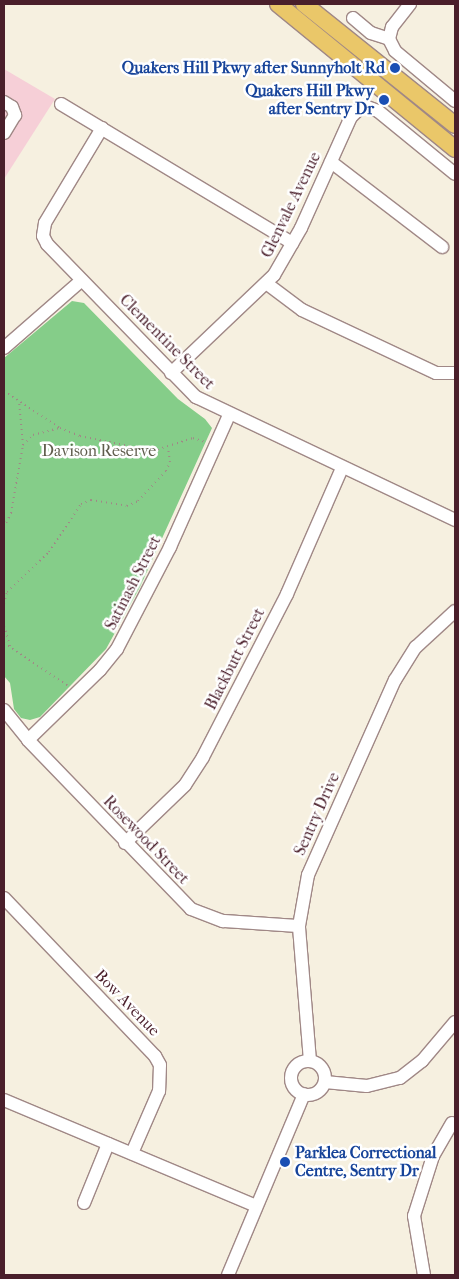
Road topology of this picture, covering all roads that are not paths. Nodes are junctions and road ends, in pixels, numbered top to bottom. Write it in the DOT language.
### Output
graph roads {
  1 [pos="278,4"];
  2 [pos="304,4"];
  3 [pos="410,4"];
  4 [pos="353,18"];
  5 [pos="389,39"];
  6 [pos="455,101"];
  7 [pos="4,102"];
  8 [pos="61,104"];
  9 [pos="455,125"];
  10 [pos="102,128"];
  11 [pos="4,133"];
  12 [pos="455,149"];
  13 [pos="331,162"];
  14 [pos="455,174"];
  15 [pos="292,243"];
  16 [pos="442,247"];
  17 [pos="82,280"];
  18 [pos="266,284"];
  19 [pos="4,348"];
  20 [pos="171,373"];
  21 [pos="455,373"];
  22 [pos="228,414"];
  23 [pos="342,468"];
  24 [pos="455,520"];
  25 [pos="455,611"];
  26 [pos="4,710"];
  27 [pos="28,740"];
  28 [pos="125,843"];
  29 [pos="4,898"];
  30 [pos="8,912"];
  31 [pos="299,926"];
  32 [pos="455,1022"];
  33 [pos="310,1061"];
  34 [pos="325,1082"];
  35 [pos="304,1094"];
  36 [pos="4,1100"];
  37 [pos="452,1123"];
  38 [pos="108,1144"];
  39 [pos="132,1153"];
  40 [pos="84,1203"];
  41 [pos="256,1206"];
  42 [pos="228,1275"];
  43 [pos="424,1275"];
  1 -- 12 [label="main road"];
  2 -- 9 [label="main road"];
  3 -- 5 [label="street"];
  4 -- 5 [label="street"];
  5 -- 6 [label="street"];
  7 -- 11 [label="street"];
  8 -- 10 [label="street"];
  10 -- 15 [label="street"];
  10 -- 17 [label="street, Clementine Street"];
  13 -- 14 [label="street, Glenvale Avenue"];
  13 -- 15 [label="street, Glenvale Avenue"];
  13 -- 16 [label="street"];
  15 -- 18 [label="street, Glenvale Avenue"];
  17 -- 19 [label="street"];
  17 -- 20 [label="street, Clementine Street"];
  18 -- 20 [label="street, Glenvale Avenue"];
  18 -- 21 [label="street"];
  20 -- 22 [label="street, Clementine Street"];
  22 -- 23 [label="street, Clementine Street"];
  22 -- 27 [label="street, Satinash Street"];
  23 -- 24 [label="street, Clementine Street"];
  23 -- 28 [label="street, Blackbutt Street"];
  25 -- 31 [label="street, Sentry Drive"];
  26 -- 27 [label="street, Rosewood Street"];
  27 -- 28 [label="street, Rosewood Street"];
  28 -- 31 [label="street, Rosewood Street"];
  29 -- 30 [label="street, Bow Avenue"];
  30 -- 39 [label="street, Bow Avenue"];
  31 -- 33 [label="street, Sentry Drive"];
  32 -- 34 [label="street"];
  33 -- 34 [label="street"];
  33 -- 35 [label="street"];
  34 -- 35 [label="street"];
  35 -- 41 [label="street"];
  36 -- 38 [label="street"];
  37 -- 43 [label="street"];
  38 -- 39 [label="street"];
  38 -- 40 [label="street"];
  39 -- 41 [label="street"];
  41 -- 42 [label="street"];
}
